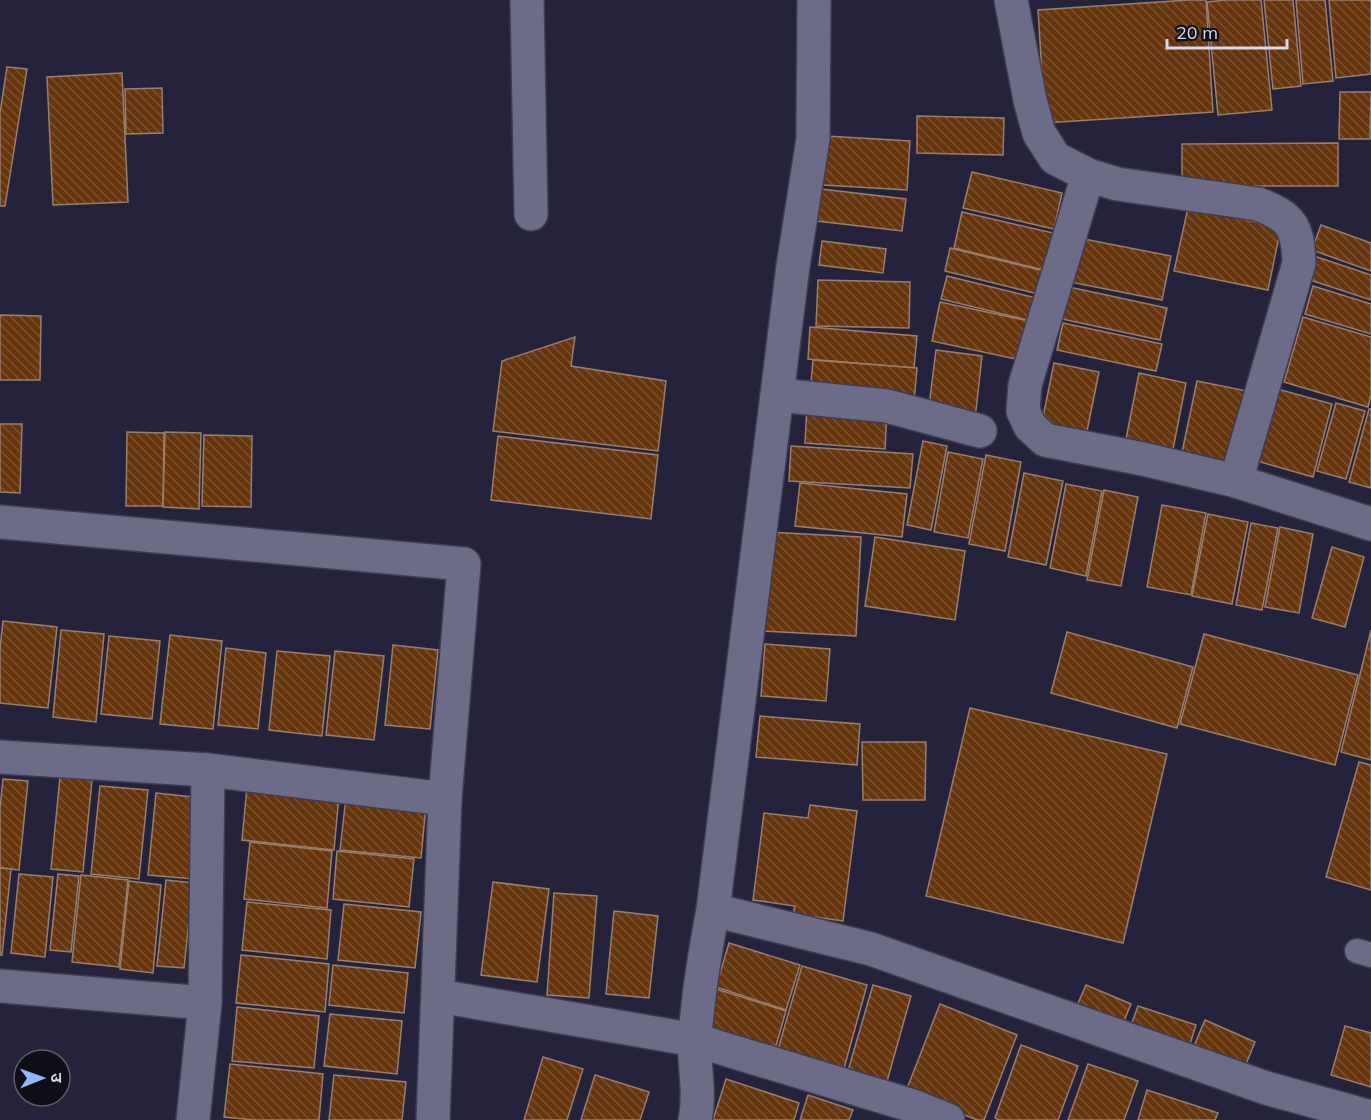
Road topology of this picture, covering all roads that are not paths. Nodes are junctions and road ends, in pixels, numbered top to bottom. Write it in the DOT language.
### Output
graph roads {
  1 [pos="527,0"];
  2 [pos="814,0"];
  3 [pos="1011,0"];
  4 [pos="1088,175"];
  5 [pos="531,214"];
  6 [pos="778,395"];
  7 [pos="980,431"];
  8 [pos="1236,481"];
  9 [pos="0,522"];
  10 [pos="1371,524"];
  11 [pos="0,757"];
  12 [pos="208,770"];
  13 [pos="445,799"];
  14 [pos="713,910"];
  15 [pos="0,986"];
  16 [pos="439,996"];
  17 [pos="205,1003"];
  18 [pos="695,1040"];
  19 [pos="1354,1116"];
  20 [pos="193,1120"];
  21 [pos="434,1120"];
  22 [pos="695,1120"];
  23 [pos="948,1120"];
  1 -- 5 [label="street"];
  2 -- 6 [label="street"];
  3 -- 4 [label="street"];
  4 -- 8 [label="street"];
  4 -- 8 [label="street"];
  6 -- 7 [label="street"];
  6 -- 14 [label="street"];
  8 -- 10 [label="street"];
  9 -- 13 [label="street"];
  11 -- 12 [label="street"];
  12 -- 13 [label="street"];
  12 -- 17 [label="street"];
  13 -- 16 [label="street"];
  14 -- 18 [label="street"];
  14 -- 19 [label="street"];
  15 -- 17 [label="street"];
  16 -- 18 [label="street"];
  16 -- 21 [label="street"];
  17 -- 20 [label="street"];
  18 -- 22 [label="street"];
  18 -- 23 [label="street"];
}
